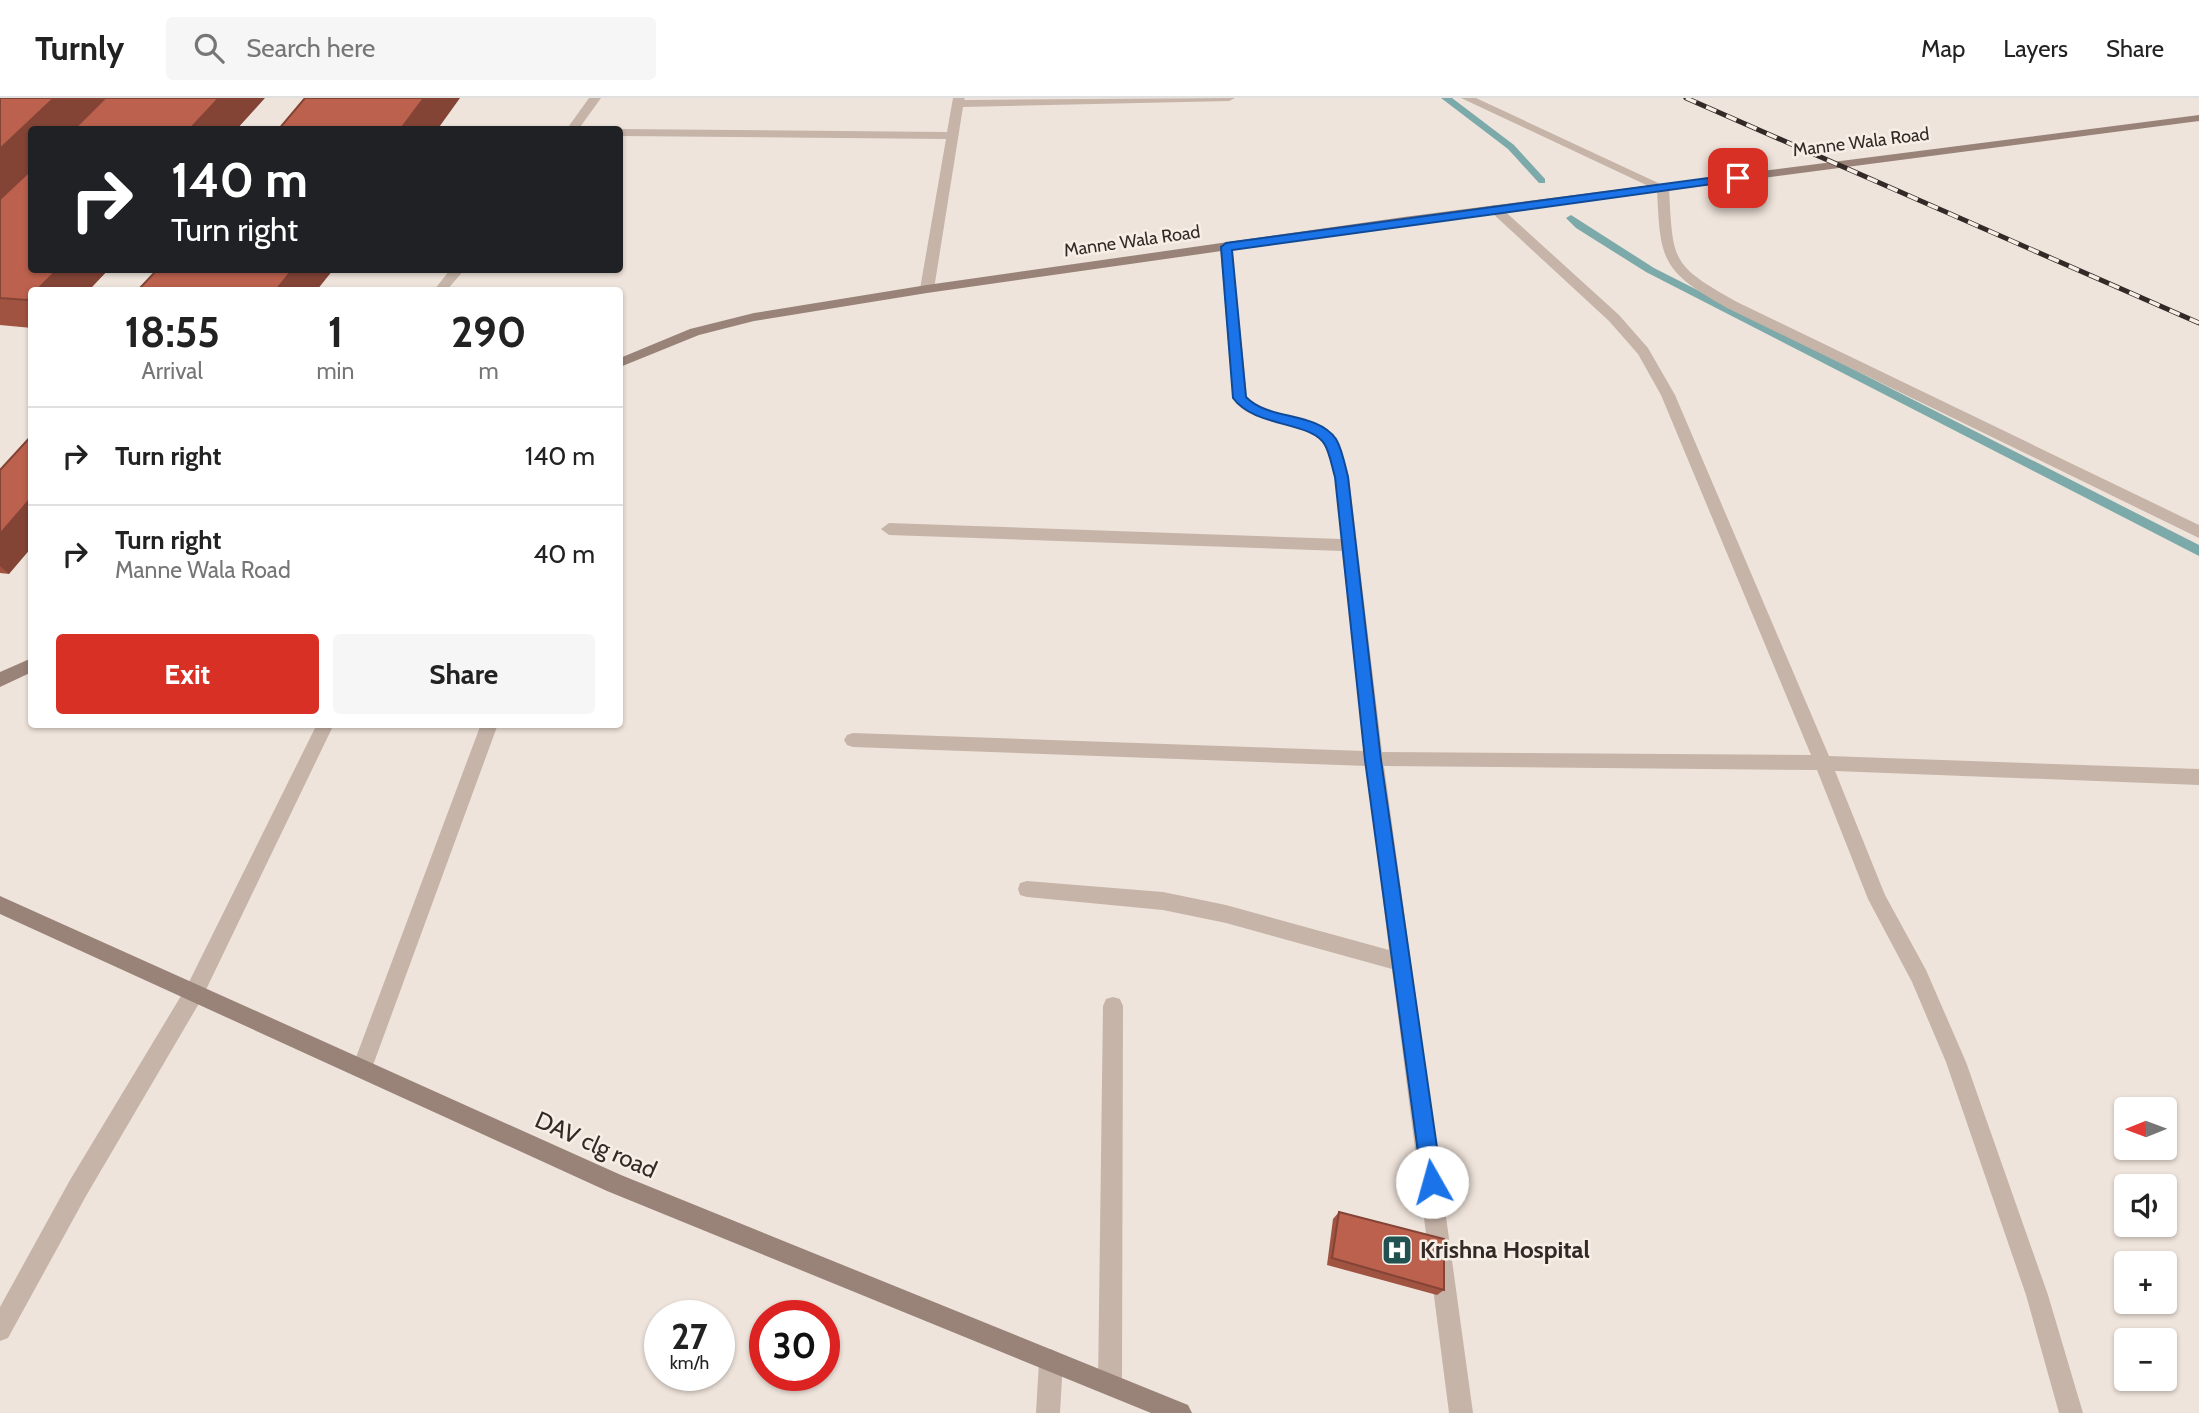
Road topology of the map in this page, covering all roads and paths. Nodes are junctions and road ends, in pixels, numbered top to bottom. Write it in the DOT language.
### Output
graph roads {
  1 [pos="595,98"];
  2 [pos="1229,98"];
  3 [pos="1467,98"];
  4 [pos="959,101"];
  5 [pos="2199,118"];
  6 [pos="575,126"];
  7 [pos="623,133"];
  8 [pos="953,136"];
  9 [pos="1663,188"];
  10 [pos="1495,209"];
  11 [pos="1226,247"];
  12 [pos="454,273"];
  13 [pos="443,287"];
  14 [pos="927,289"];
  15 [pos="623,362"];
  16 [pos="889,529"];
  17 [pos="2199,532"];
  18 [pos="1349,545"];
  19 [pos="28,666"];
  20 [pos="0,680"];
  21 [pos="324,728"];
  22 [pos="488,728"];
  23 [pos="853,740"];
  24 [pos="1373,760"];
  25 [pos="1823,763"];
  26 [pos="2199,777"];
  27 [pos="1027,889"];
  28 [pos="0,905"];
  29 [pos="1401,962"];
  30 [pos="194,993"];
  31 [pos="1113,1006"];
  32 [pos="362,1068"];
  33 [pos="0,1330"];
  34 [pos="1051,1361"];
  35 [pos="1110,1384"];
  36 [pos="1048,1413"];
  37 [pos="1180,1413"];
  38 [pos="1461,1413"];
  39 [pos="2071,1413"];
  1 -- 6 [label="street"];
  2 -- 4 [label="street"];
  3 -- 9 [label="street"];
  4 -- 8 [label="street"];
  5 -- 9 [label="street, Manne Wala Road"];
  7 -- 8 [label="street"];
  8 -- 14 [label="street"];
  9 -- 10 [label="street, Manne Wala Road"];
  9 -- 17 [label="street"];
  10 -- 11 [label="street, Manne Wala Road"];
  10 -- 25 [label="street"];
  11 -- 14 [label="street, Manne Wala Road"];
  11 -- 18 [label="street"];
  12 -- 13 [label="street"];
  14 -- 15 [label="street, Manne Wala Road"];
  16 -- 18 [label="street"];
  18 -- 24 [label="street"];
  19 -- 20 [label="street"];
  21 -- 30 [label="street"];
  22 -- 32 [label="street"];
  23 -- 24 [label="street"];
  24 -- 25 [label="street"];
  24 -- 29 [label="street"];
  25 -- 26 [label="street"];
  25 -- 39 [label="street"];
  27 -- 29 [label="street"];
  28 -- 30 [label="street, DAV clg road"];
  29 -- 38 [label="street"];
  30 -- 32 [label="street, DAV clg road"];
  30 -- 33 [label="street"];
  31 -- 35 [label="street"];
  32 -- 34 [label="street, DAV clg road"];
  34 -- 35 [label="street, DAV clg road"];
  34 -- 36 [label="street"];
  35 -- 37 [label="street, DAV clg road"];
}
